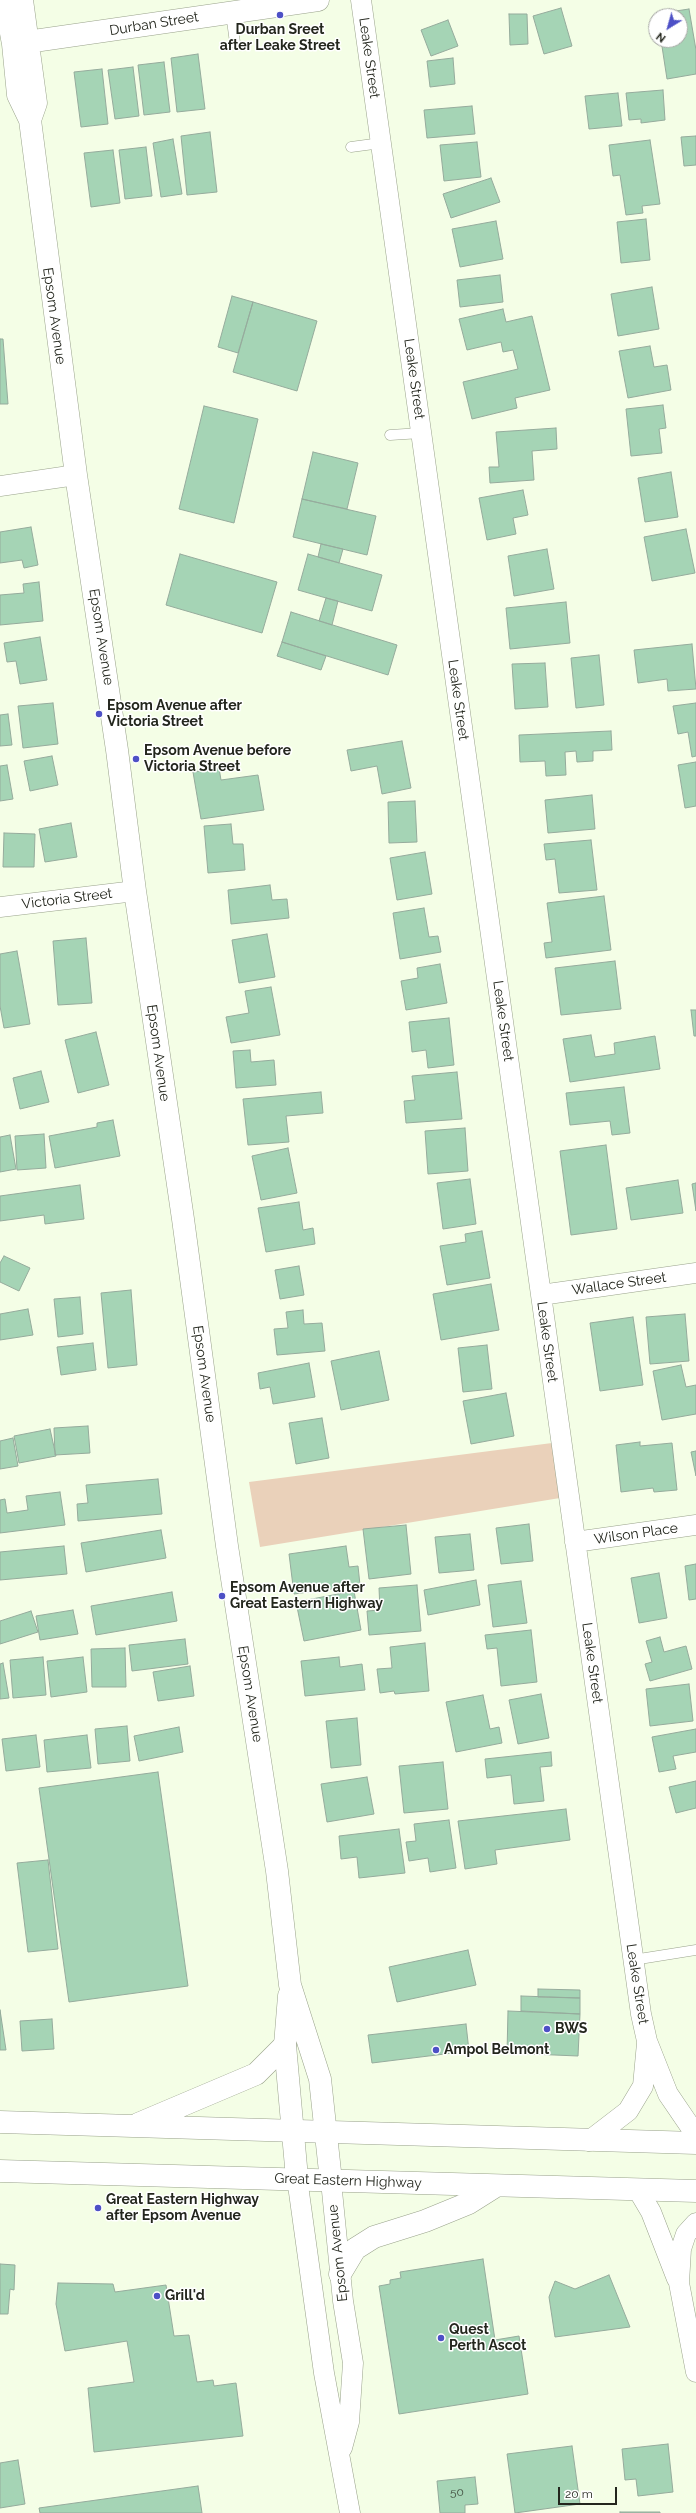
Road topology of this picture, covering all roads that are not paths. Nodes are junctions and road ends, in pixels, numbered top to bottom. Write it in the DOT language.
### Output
graph roads {
  1 [pos="5,0"];
  2 [pos="22,0"];
  3 [pos="318,0"];
  4 [pos="361,0"];
  5 [pos="231,13"];
  6 [pos="21,43"];
  7 [pos="235,43"];
  8 [pos="381,143"];
  9 [pos="351,147"];
  10 [pos="421,432"];
  11 [pos="390,435"];
  12 [pos="76,475"];
  13 [pos="0,486"];
  14 [pos="135,891"];
  15 [pos="0,907"];
  16 [pos="696,1273"];
  17 [pos="541,1295"];
  18 [pos="696,1525"];
  19 [pos="575,1542"];
  20 [pos="696,1950"];
  21 [pos="633,1960"];
  22 [pos="290,1985"];
  23 [pos="647,2041"];
  24 [pos="285,2045"];
  25 [pos="0,2122"];
  26 [pos="131,2127"];
  27 [pos="291,2130"];
  28 [pos="325,2132"];
  29 [pos="696,2135"];
  30 [pos="589,2141"];
  31 [pos="696,2143"];
  32 [pos="0,2171"];
  33 [pos="297,2178"];
  34 [pos="331,2181"];
  35 [pos="496,2186"];
  36 [pos="638,2190"];
  37 [pos="696,2191"];
  38 [pos="696,2223"];
  39 [pos="340,2274"];
  40 [pos="679,2283"];
  41 [pos="696,2372"];
  42 [pos="341,2453"];
  43 [pos="350,2513"];
  1 -- 6 [label="main road, Epsom Avenue"];
  2 -- 6 [label="main road, Epsom Avenue"];
  3 -- 5 [label="main road, Durban Street"];
  4 -- 8 [label="street, Leake Street"];
  5 -- 6 [label="main road, Durban Street"];
  5 -- 7 [label="lane"];
  6 -- 12 [label="main road, Epsom Avenue"];
  8 -- 9 [label="lane"];
  8 -- 10 [label="street, Leake Street"];
  10 -- 11 [label="lane"];
  10 -- 17 [label="street, Leake Street"];
  12 -- 13 [label="street"];
  12 -- 14 [label="main road, Epsom Avenue"];
  14 -- 15 [label="street, Victoria Street"];
  14 -- 22 [label="main road, Epsom Avenue"];
  16 -- 17 [label="street, Wallace Street"];
  17 -- 19 [label="street, Leake Street"];
  18 -- 19 [label="street, Wilson Place"];
  19 -- 21 [label="street, Leake Street"];
  20 -- 21 [label="lane"];
  21 -- 23 [label="street, Leake Street"];
  22 -- 24 [label="main road, Epsom Avenue"];
  22 -- 28 [label="main road, Epsom Avenue"];
  23 -- 29 [label="street, Leake Street"];
  23 -- 30 [label="street, Leake Street"];
  24 -- 26 [label="main road"];
  24 -- 27 [label="main road, Epsom Avenue"];
  25 -- 26 [label="main road"];
  26 -- 27 [label="main road"];
  27 -- 28 [label="main road"];
  27 -- 33 [label="main road, Epsom Avenue"];
  28 -- 30 [label="main road"];
  28 -- 34 [label="main road, Epsom Avenue"];
  30 -- 31 [label="main road"];
  32 -- 33 [label="main road, Great Eastern Highway"];
  33 -- 34 [label="main road, Great Eastern Highway"];
  33 -- 42 [label="street, Epsom Avenue"];
  34 -- 35 [label="main road, Great Eastern Highway"];
  34 -- 39 [label="street, Epsom Avenue"];
  35 -- 36 [label="main road, Great Eastern Highway"];
  35 -- 39 [label="main road"];
  36 -- 37 [label="main road, Great Eastern Highway"];
  36 -- 40 [label="street"];
  38 -- 40 [label="street"];
  39 -- 42 [label="street, Epsom Avenue"];
  40 -- 41 [label="street"];
  42 -- 43 [label="street, Epsom Avenue"];
}
